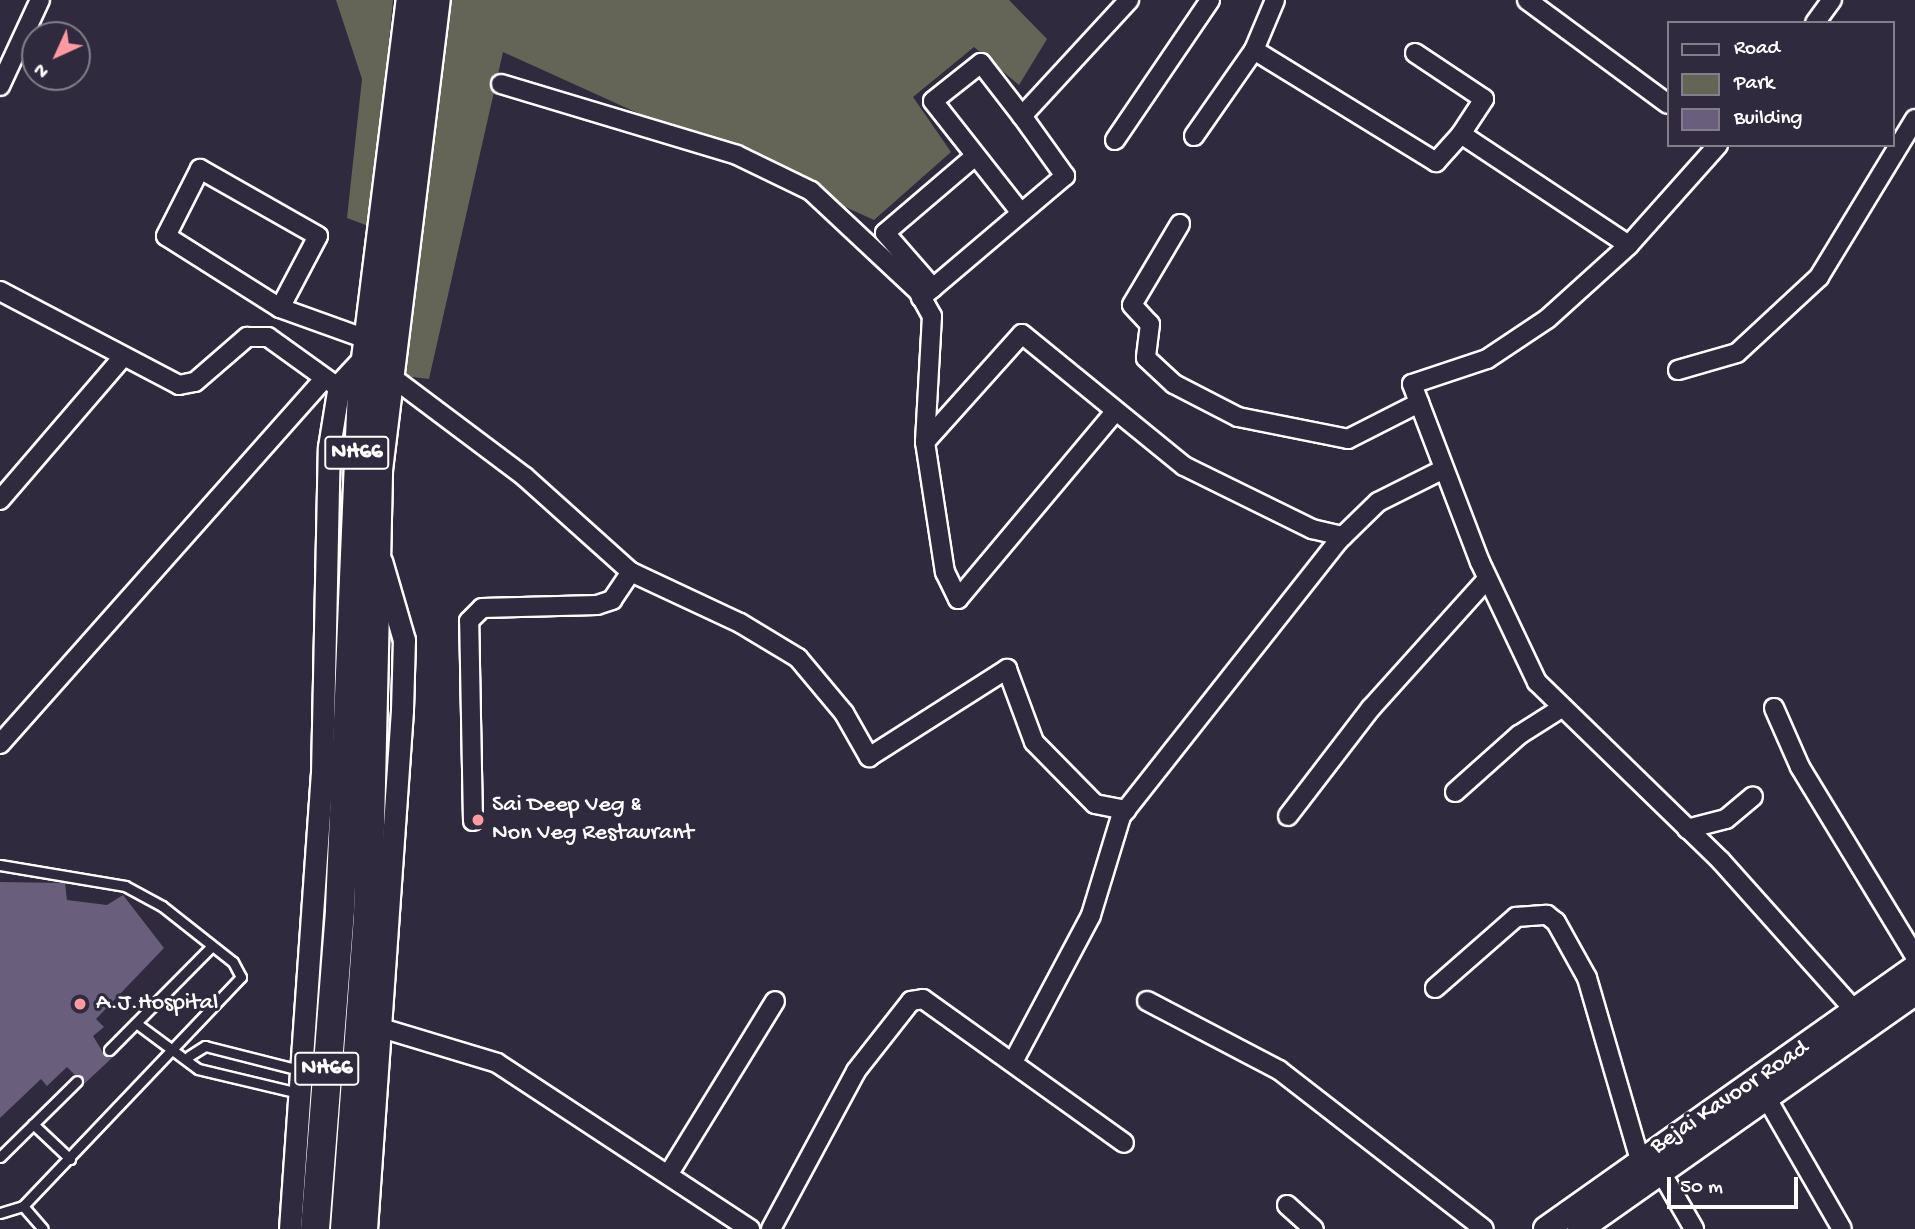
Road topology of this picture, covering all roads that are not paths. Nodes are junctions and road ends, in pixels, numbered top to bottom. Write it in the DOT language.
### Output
graph roads {
  1 [pos="40,0"];
  2 [pos="411,0"];
  3 [pos="436,0"];
  4 [pos="1129,0"];
  5 [pos="1210,0"];
  6 [pos="1275,0"];
  7 [pos="1527,0"];
  8 [pos="1832,0"];
  9 [pos="1816,21"];
  10 [pos="1254,50"];
  11 [pos="1415,53"];
  12 [pos="501,84"];
  13 [pos="0,86"];
  14 [pos="1666,103"];
  15 [pos="1021,116"];
  16 [pos="1915,119"];
  17 [pos="1461,134"];
  18 [pos="1194,136"];
  19 [pos="1115,141"];
  20 [pos="1716,147"];
  21 [pos="975,156"];
  22 [pos="1021,213"];
  23 [pos="1180,224"];
  24 [pos="1629,245"];
  25 [pos="0,290"];
  26 [pos="927,293"];
  27 [pos="280,308"];
  28 [pos="365,349"];
  29 [pos="122,357"];
  30 [pos="1678,370"];
  31 [pos="388,374"];
  32 [pos="331,382"];
  33 [pos="1419,403"];
  34 [pos="1115,412"];
  35 [pos="925,442"];
  36 [pos="1442,470"];
  37 [pos="0,500"];
  38 [pos="1343,536"];
  39 [pos="377,546"];
  40 [pos="631,572"];
  41 [pos="1487,579"];
  42 [pos="1774,708"];
  43 [pos="1560,709"];
  44 [pos="0,744"];
  45 [pos="1455,792"];
  46 [pos="1753,796"];
  47 [pos="1126,810"];
  48 [pos="1288,816"];
  49 [pos="473,821"];
  50 [pos="1687,829"];
  51 [pos="0,864"];
  52 [pos="212,946"];
  53 [pos="1914,970"];
  54 [pos="1435,988"];
  55 [pos="775,1001"];
  56 [pos="1147,1001"];
  57 [pos="1857,1013"];
  58 [pos="136,1023"];
  59 [pos="378,1027"];
  60 [pos="109,1050"];
  61 [pos="177,1051"];
  62 [pos="189,1056"];
  63 [pos="1013,1062"];
  64 [pos="303,1070"];
  65 [pos="77,1081"];
  66 [pos="1762,1089"];
  67 [pos="301,1093"];
  68 [pos="33,1124"];
  69 [pos="1124,1143"];
  70 [pos="0,1157"];
  71 [pos="69,1159"];
  72 [pos="1651,1166"];
  73 [pos="668,1175"];
  74 [pos="1287,1205"];
  75 [pos="23,1206"];
  76 [pos="0,1213"];
  77 [pos="43,1229"];
  78 [pos="290,1229"];
  79 [pos="315,1229"];
  80 [pos="345,1229"];
  81 [pos="366,1229"];
  82 [pos="750,1229"];
  83 [pos="771,1229"];
  84 [pos="1314,1229"];
  85 [pos="1484,1229"];
  86 [pos="1546,1229"];
  87 [pos="1580,1229"];
  88 [pos="1694,1229"];
  89 [pos="1843,1229"];
  1 -- 13 [label="street"];
  2 -- 28 [label="highway, NH66"];
  3 -- 31 [label="highway, NH66"];
  4 -- 15 [label="street"];
  5 -- 19 [label="street"];
  6 -- 10 [label="street"];
  7 -- 14 [label="street"];
  8 -- 9 [label="street"];
  10 -- 17 [label="street"];
  10 -- 18 [label="street"];
  11 -- 17 [label="street"];
  12 -- 26 [label="street"];
  15 -- 21 [label="street"];
  15 -- 22 [label="street"];
  16 -- 30 [label="street"];
  17 -- 24 [label="street"];
  20 -- 24 [label="street"];
  21 -- 22 [label="street"];
  21 -- 26 [label="street"];
  22 -- 26 [label="street"];
  23 -- 33 [label="street"];
  24 -- 33 [label="street"];
  25 -- 29 [label="street"];
  26 -- 35 [label="street"];
  27 -- 27 [label="street"];
  27 -- 28 [label="street"];
  28 -- 32 [label="street"];
  28 -- 79 [label="highway, NH66"];
  29 -- 32 [label="street"];
  29 -- 37 [label="street"];
  31 -- 39 [label="highway, NH66"];
  31 -- 40 [label="street"];
  32 -- 44 [label="street"];
  32 -- 64 [label="street"];
  33 -- 36 [label="street"];
  34 -- 35 [label="street"];
  34 -- 35 [label="street"];
  34 -- 38 [label="street"];
  36 -- 38 [label="street"];
  36 -- 41 [label="street"];
  38 -- 47 [label="street"];
  39 -- 59 [label="street"];
  39 -- 80 [label="highway, NH66"];
  40 -- 47 [label="street"];
  40 -- 49 [label="street"];
  41 -- 43 [label="street"];
  41 -- 48 [label="street"];
  42 -- 53 [label="street"];
  43 -- 45 [label="street"];
  43 -- 50 [label="street"];
  46 -- 50 [label="street"];
  47 -- 63 [label="street"];
  50 -- 57 [label="street"];
  51 -- 52 [label="lane"];
  52 -- 58 [label="lane"];
  52 -- 61 [label="lane"];
  53 -- 57 [label="main road, Bejai Kavoor Road"];
  53 -- 66 [label="main road, Bejai Kavoor Road"];
  54 -- 72 [label="street"];
  55 -- 73 [label="street"];
  56 -- 85 [label="street"];
  57 -- 66 [label="main road, Bejai Kavoor Road"];
  58 -- 60 [label="lane"];
  58 -- 61 [label="lane"];
  59 -- 73 [label="street"];
  59 -- 81 [label="street"];
  61 -- 62 [label="lane"];
  61 -- 71 [label="lane"];
  62 -- 64 [label="lane"];
  62 -- 67 [label="lane"];
  63 -- 69 [label="street"];
  63 -- 83 [label="street"];
  64 -- 67 [label="street"];
  65 -- 68 [label="lane"];
  66 -- 72 [label="main road, Bejai Kavoor Road"];
  66 -- 89 [label="street"];
  67 -- 78 [label="street"];
  68 -- 70 [label="lane"];
  68 -- 71 [label="lane"];
  71 -- 75 [label="lane"];
  72 -- 86 [label="main road, Bejai Kavoor Road"];
  72 -- 87 [label="main road, Bejai Kavoor Road"];
  72 -- 88 [label="street"];
  73 -- 82 [label="street"];
  74 -- 84 [label="street"];
  75 -- 76 [label="lane"];
  75 -- 77 [label="lane"];
}
